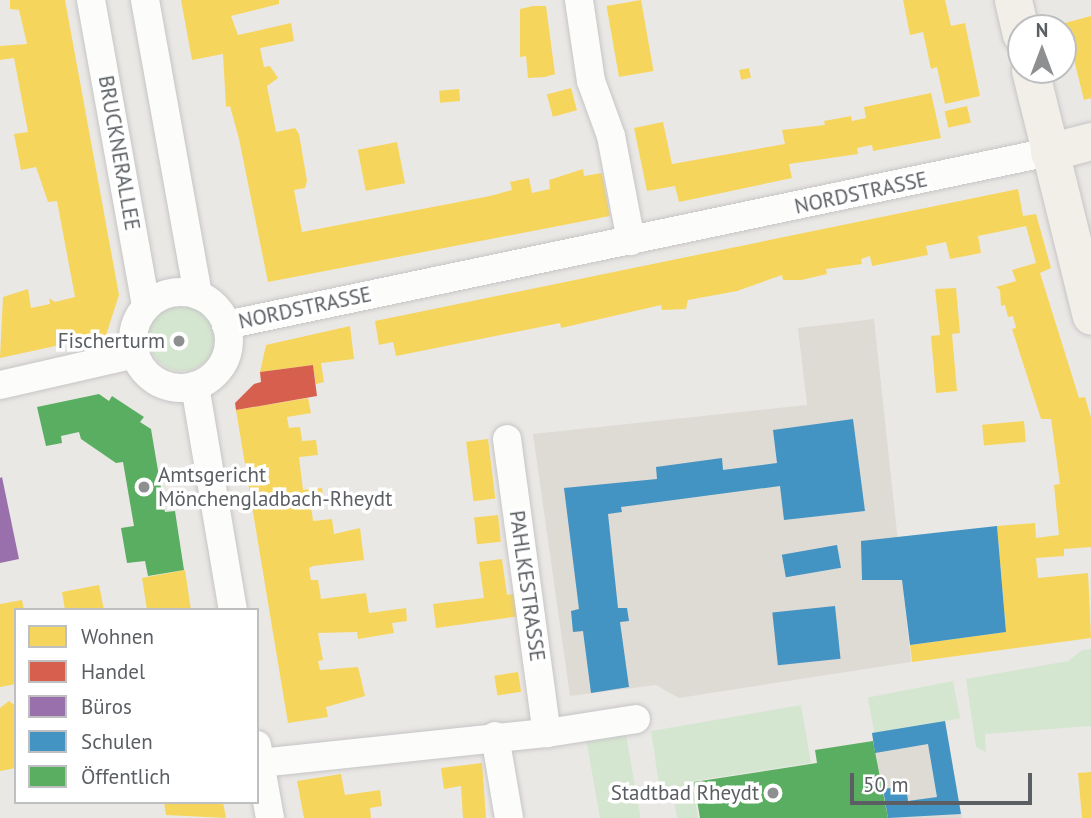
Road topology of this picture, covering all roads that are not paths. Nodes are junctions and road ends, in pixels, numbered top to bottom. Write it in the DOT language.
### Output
graph roads {
  1 [pos="91,0"];
  2 [pos="145,0"];
  3 [pos="579,0"];
  4 [pos="1038,84"];
  5 [pos="1056,84"];
  6 [pos="1071,146"];
  7 [pos="1091,219"];
  8 [pos="631,241"];
  9 [pos="198,295"];
  10 [pos="146,306"];
  11 [pos="1091,316"];
  12 [pos="226,325"];
  13 [pos="135,354"];
  14 [pos="0,385"];
  15 [pos="195,386"];
  16 [pos="507,439"];
  17 [pos="233,608"];
  18 [pos="636,719"];
  19 [pos="547,733"];
  20 [pos="495,736"];
  21 [pos="259,754"];
  22 [pos="270,818"];
  23 [pos="509,818"];
  1 -- 10 [label="street, BRUCKNERALLEE"];
  2 -- 9 [label="street"];
  3 -- 8 [label="street"];
  4 -- 6 [label="main road"];
  5 -- 6 [label="main road"];
  6 -- 7 [label="main road"];
  6 -- 8 [label="street, NORDSTRASSE"];
  6 -- 11 [label="main road"];
  8 -- 12 [label="street, NORDSTRASSE"];
  9 -- 10 [label="street"];
  9 -- 12 [label="street, NORDSTRASSE"];
  10 -- 13 [label="street"];
  12 -- 15 [label="street, NORDSTRASSE"];
  13 -- 14 [label="street"];
  13 -- 15 [label="street"];
  15 -- 17 [label="street"];
  16 -- 19 [label="street, PAHLKESTRASSE"];
  18 -- 19 [label="street"];
  19 -- 20 [label="street"];
  20 -- 21 [label="street"];
  20 -- 23 [label="street"];
  21 -- 22 [label="street"];
}
